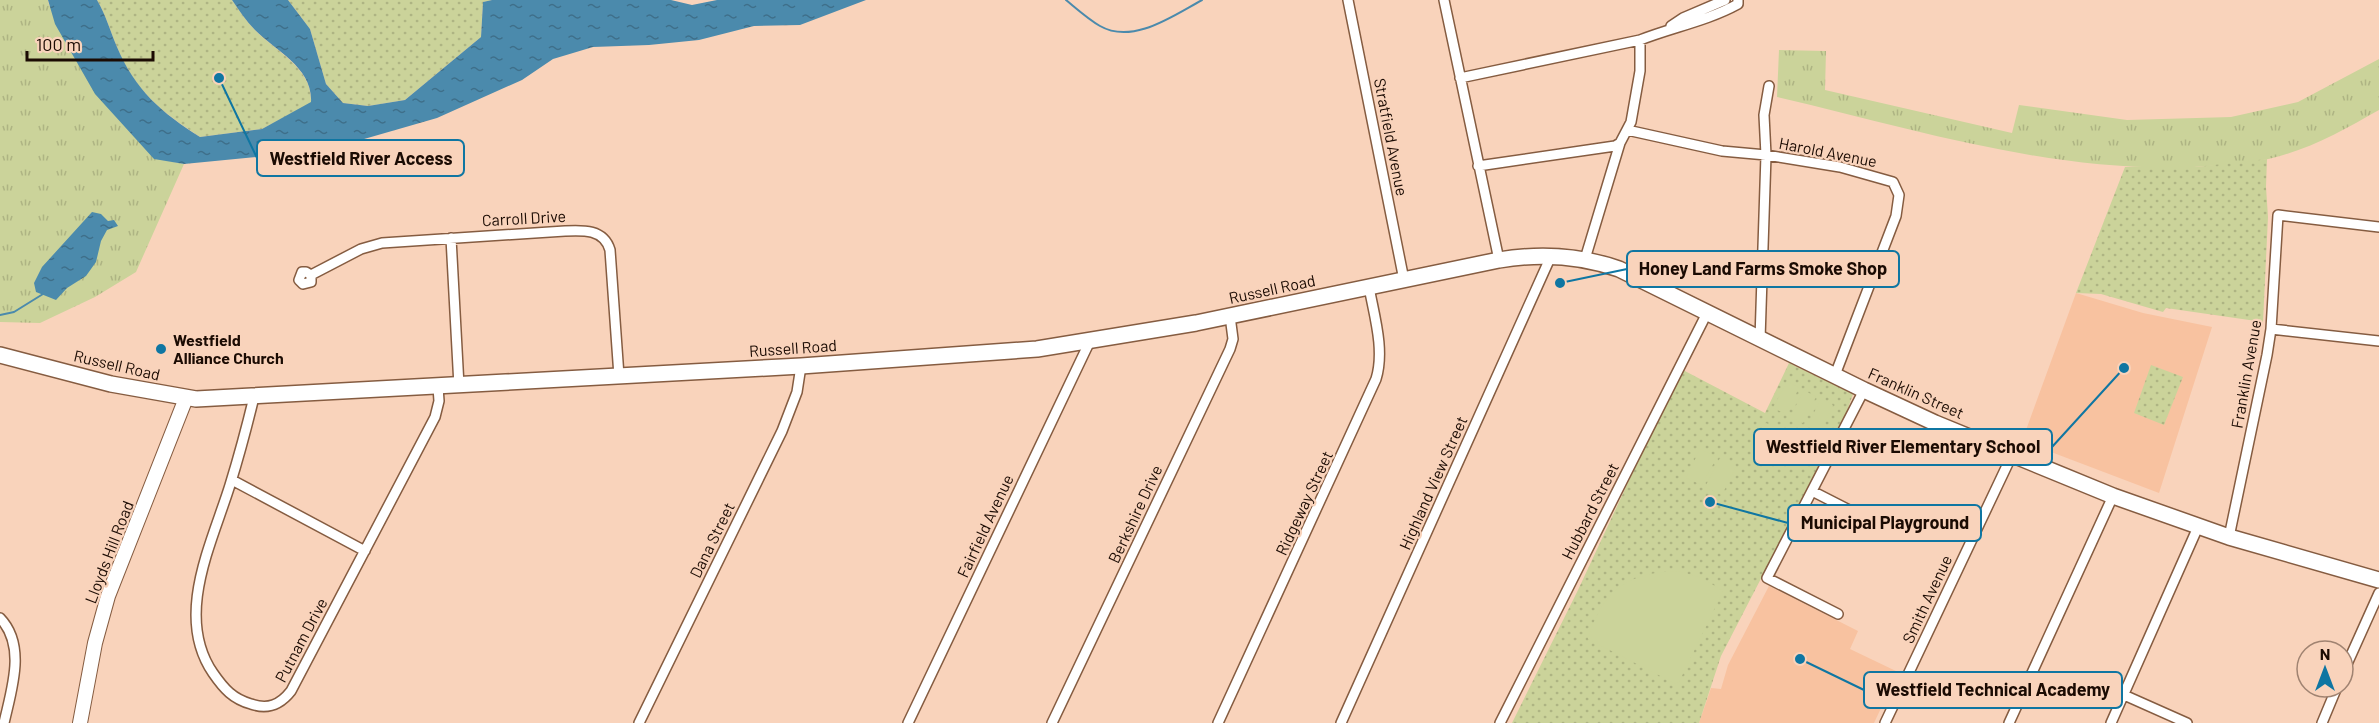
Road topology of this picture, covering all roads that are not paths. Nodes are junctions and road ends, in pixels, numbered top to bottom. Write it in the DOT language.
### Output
graph roads {
  1 [pos="1348,0"];
  2 [pos="1444,0"];
  3 [pos="1725,0"];
  4 [pos="1738,0"];
  5 [pos="1664,31"];
  6 [pos="1640,40"];
  7 [pos="1460,78"];
  8 [pos="1769,86"];
  9 [pos="1627,130"];
  10 [pos="1620,143"];
  11 [pos="1766,155"];
  12 [pos="1478,166"];
  13 [pos="2379,227"];
  14 [pos="451,238"];
  15 [pos="1551,256"];
  16 [pos="1585,259"];
  17 [pos="1499,260"];
  18 [pos="311,275"];
  19 [pos="1404,280"];
  20 [pos="1369,287"];
  21 [pos="1707,313"];
  22 [pos="1230,316"];
  23 [pos="2271,329"];
  24 [pos="1760,339"];
  25 [pos="1090,341"];
  26 [pos="2379,341"];
  27 [pos="0,355"];
  28 [pos="801,366"];
  29 [pos="1835,375"];
  30 [pos="619,376"];
  31 [pos="459,386"];
  32 [pos="438,387"];
  33 [pos="1864,390"];
  34 [pos="254,396"];
  35 [pos="186,398"];
  36 [pos="2012,455"];
  37 [pos="232,480"];
  38 [pos="1812,491"];
  39 [pos="2113,496"];
  40 [pos="2198,527"];
  41 [pos="1900,536"];
  42 [pos="2229,537"];
  43 [pos="365,551"];
  44 [pos="2379,580"];
  45 [pos="2379,592"];
  46 [pos="1838,614"];
  47 [pos="0,618"];
  48 [pos="2355,646"];
  49 [pos="2124,695"];
  50 [pos="2332,699"];
  51 [pos="4,723"];
  52 [pos="80,723"];
  53 [pos="639,723"];
  54 [pos="908,723"];
  55 [pos="1052,723"];
  56 [pos="1218,723"];
  57 [pos="1341,723"];
  58 [pos="1500,723"];
  59 [pos="1885,723"];
  60 [pos="2009,723"];
  61 [pos="2111,723"];
  62 [pos="2187,723"];
  63 [pos="2322,723"];
  1 -- 19 [label="street, Stratfield Avenue"];
  2 -- 7 [label="street"];
  3 -- 5 [label="street"];
  4 -- 5 [label="street"];
  5 -- 6 [label="street"];
  6 -- 7 [label="street"];
  6 -- 9 [label="street"];
  7 -- 12 [label="street"];
  8 -- 11 [label="street"];
  9 -- 10 [label="street"];
  9 -- 11 [label="street"];
  10 -- 12 [label="street"];
  10 -- 16 [label="street"];
  11 -- 24 [label="street"];
  11 -- 29 [label="street, Harold Avenue"];
  12 -- 17 [label="street"];
  13 -- 23 [label="street, Franklin Avenue"];
  14 -- 18 [label="street, Carroll Drive"];
  14 -- 30 [label="street, Carroll Drive"];
  14 -- 31 [label="street"];
  15 -- 16 [label="main road, Russell Road"];
  15 -- 17 [label="main road, Russell Road"];
  15 -- 57 [label="street, Highland View Street"];
  16 -- 21 [label="main road, Franklin Street"];
  17 -- 19 [label="main road, Russell Road"];
  19 -- 20 [label="main road, Russell Road"];
  20 -- 22 [label="main road, Russell Road"];
  20 -- 56 [label="street, Ridgeway Street"];
  21 -- 24 [label="main road, Franklin Street"];
  21 -- 58 [label="street, Hubbard Street"];
  22 -- 25 [label="main road, Russell Road"];
  22 -- 55 [label="street, Berkshire Drive"];
  23 -- 26 [label="street"];
  23 -- 42 [label="street, Franklin Avenue"];
  24 -- 29 [label="main road, Franklin Street"];
  25 -- 28 [label="main road, Russell Road"];
  25 -- 54 [label="street, Fairfield Avenue"];
  27 -- 35 [label="main road, Russell Road"];
  28 -- 30 [label="main road, Russell Road"];
  28 -- 53 [label="street, Dana Street"];
  29 -- 33 [label="main road, Franklin Street"];
  30 -- 31 [label="main road, Russell Road"];
  31 -- 32 [label="main road, Russell Road"];
  32 -- 34 [label="main road, Russell Road"];
  32 -- 43 [label="street, Putnam Drive"];
  33 -- 36 [label="main road, Franklin Street"];
  33 -- 38 [label="street"];
  34 -- 35 [label="main road, Russell Road"];
  34 -- 37 [label="street, Putnam Drive"];
  35 -- 52 [label="main road, Lloyds Hill Road"];
  36 -- 39 [label="main road, Franklin Street"];
  36 -- 59 [label="street, Smith Avenue"];
  37 -- 43 [label="street"];
  37 -- 43 [label="street, Putnam Drive"];
  38 -- 41 [label="street"];
  38 -- 46 [label="street"];
  39 -- 40 [label="main road, Franklin Street"];
  39 -- 60 [label="street"];
  40 -- 42 [label="main road, Franklin Street"];
  40 -- 49 [label="street"];
  42 -- 44 [label="main road, Franklin Street"];
  45 -- 48 [label="street"];
  47 -- 51 [label="street"];
  49 -- 61 [label="street"];
  49 -- 62 [label="street"];
  50 -- 63 [label="street"];
}
